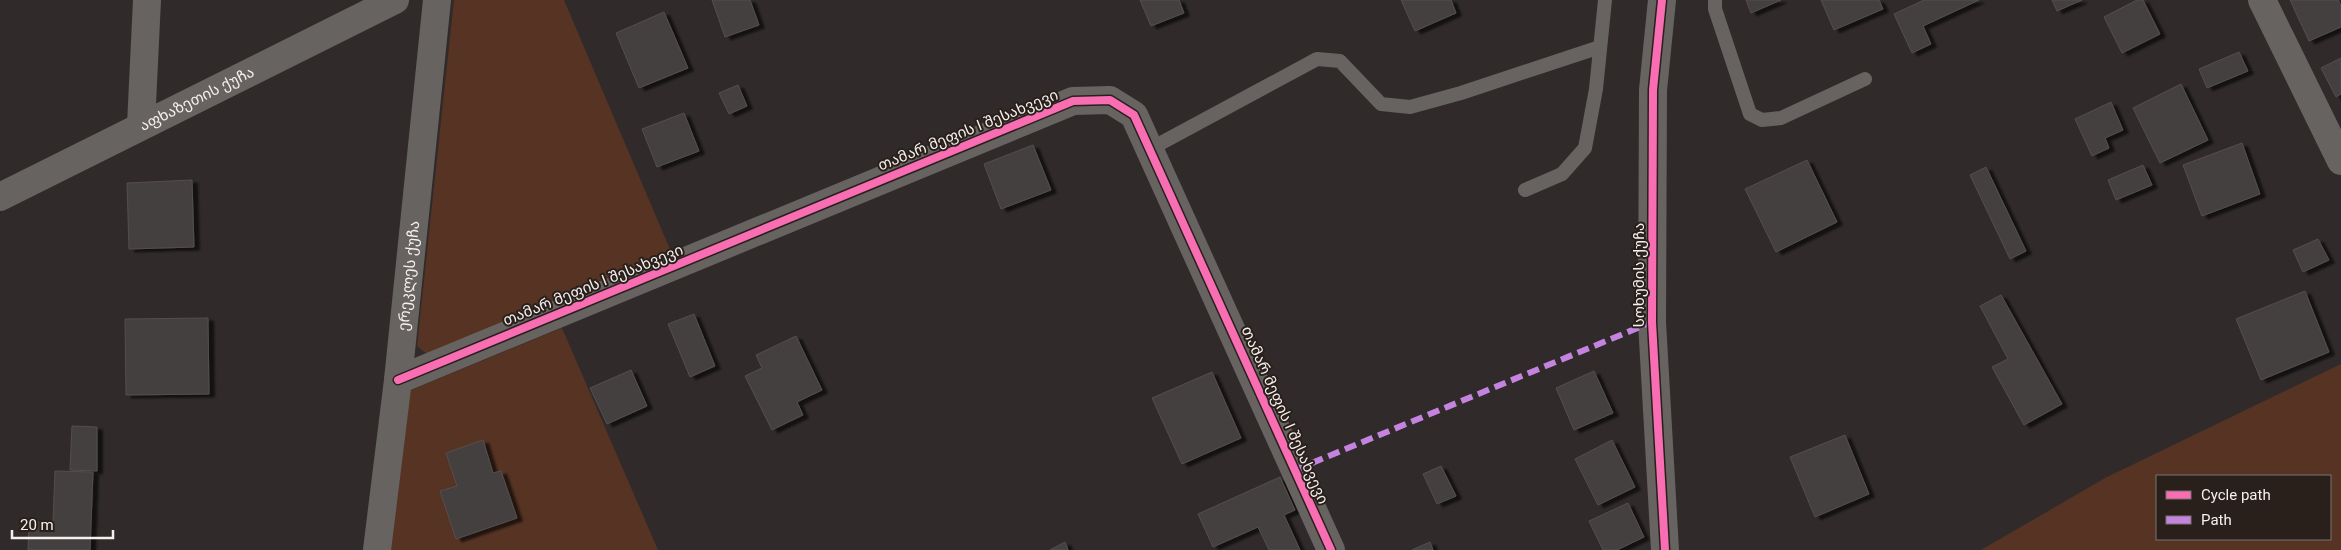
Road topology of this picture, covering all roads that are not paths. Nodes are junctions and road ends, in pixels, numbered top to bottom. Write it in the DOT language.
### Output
graph roads {
  1 [pos="147,0"];
  2 [pos="395,0"];
  3 [pos="437,0"];
  4 [pos="1605,0"];
  5 [pos="1662,0"];
  6 [pos="1715,0"];
  7 [pos="2262,0"];
  8 [pos="1600,47"];
  9 [pos="1865,80"];
  10 [pos="141,125"];
  11 [pos="1150,149"];
  12 [pos="2341,161"];
  13 [pos="1525,190"];
  14 [pos="0,197"];
  15 [pos="398,380"];
  16 [pos="1663,549"];
  17 [pos="377,550"];
  18 [pos="1331,550"];
  1 -- 10 [label="street"];
  2 -- 10 [label="street, აფხაზეთის ქუჩა"];
  3 -- 15 [label="street, ერეკლეს ქუჩა"];
  4 -- 8 [label="lane"];
  5 -- 16 [label="street, სოხუმის ქუჩა"];
  6 -- 9 [label="lane"];
  7 -- 12 [label="street"];
  8 -- 11 [label="lane"];
  8 -- 13 [label="lane"];
  10 -- 14 [label="street, აფხაზეთის ქუჩა"];
  11 -- 15 [label="street, თამარ მეფის I შესახვევი"];
  11 -- 18 [label="street, თამარ მეფის I შესახვევი"];
  15 -- 17 [label="street, ერეკლეს ქუჩა"];
}
